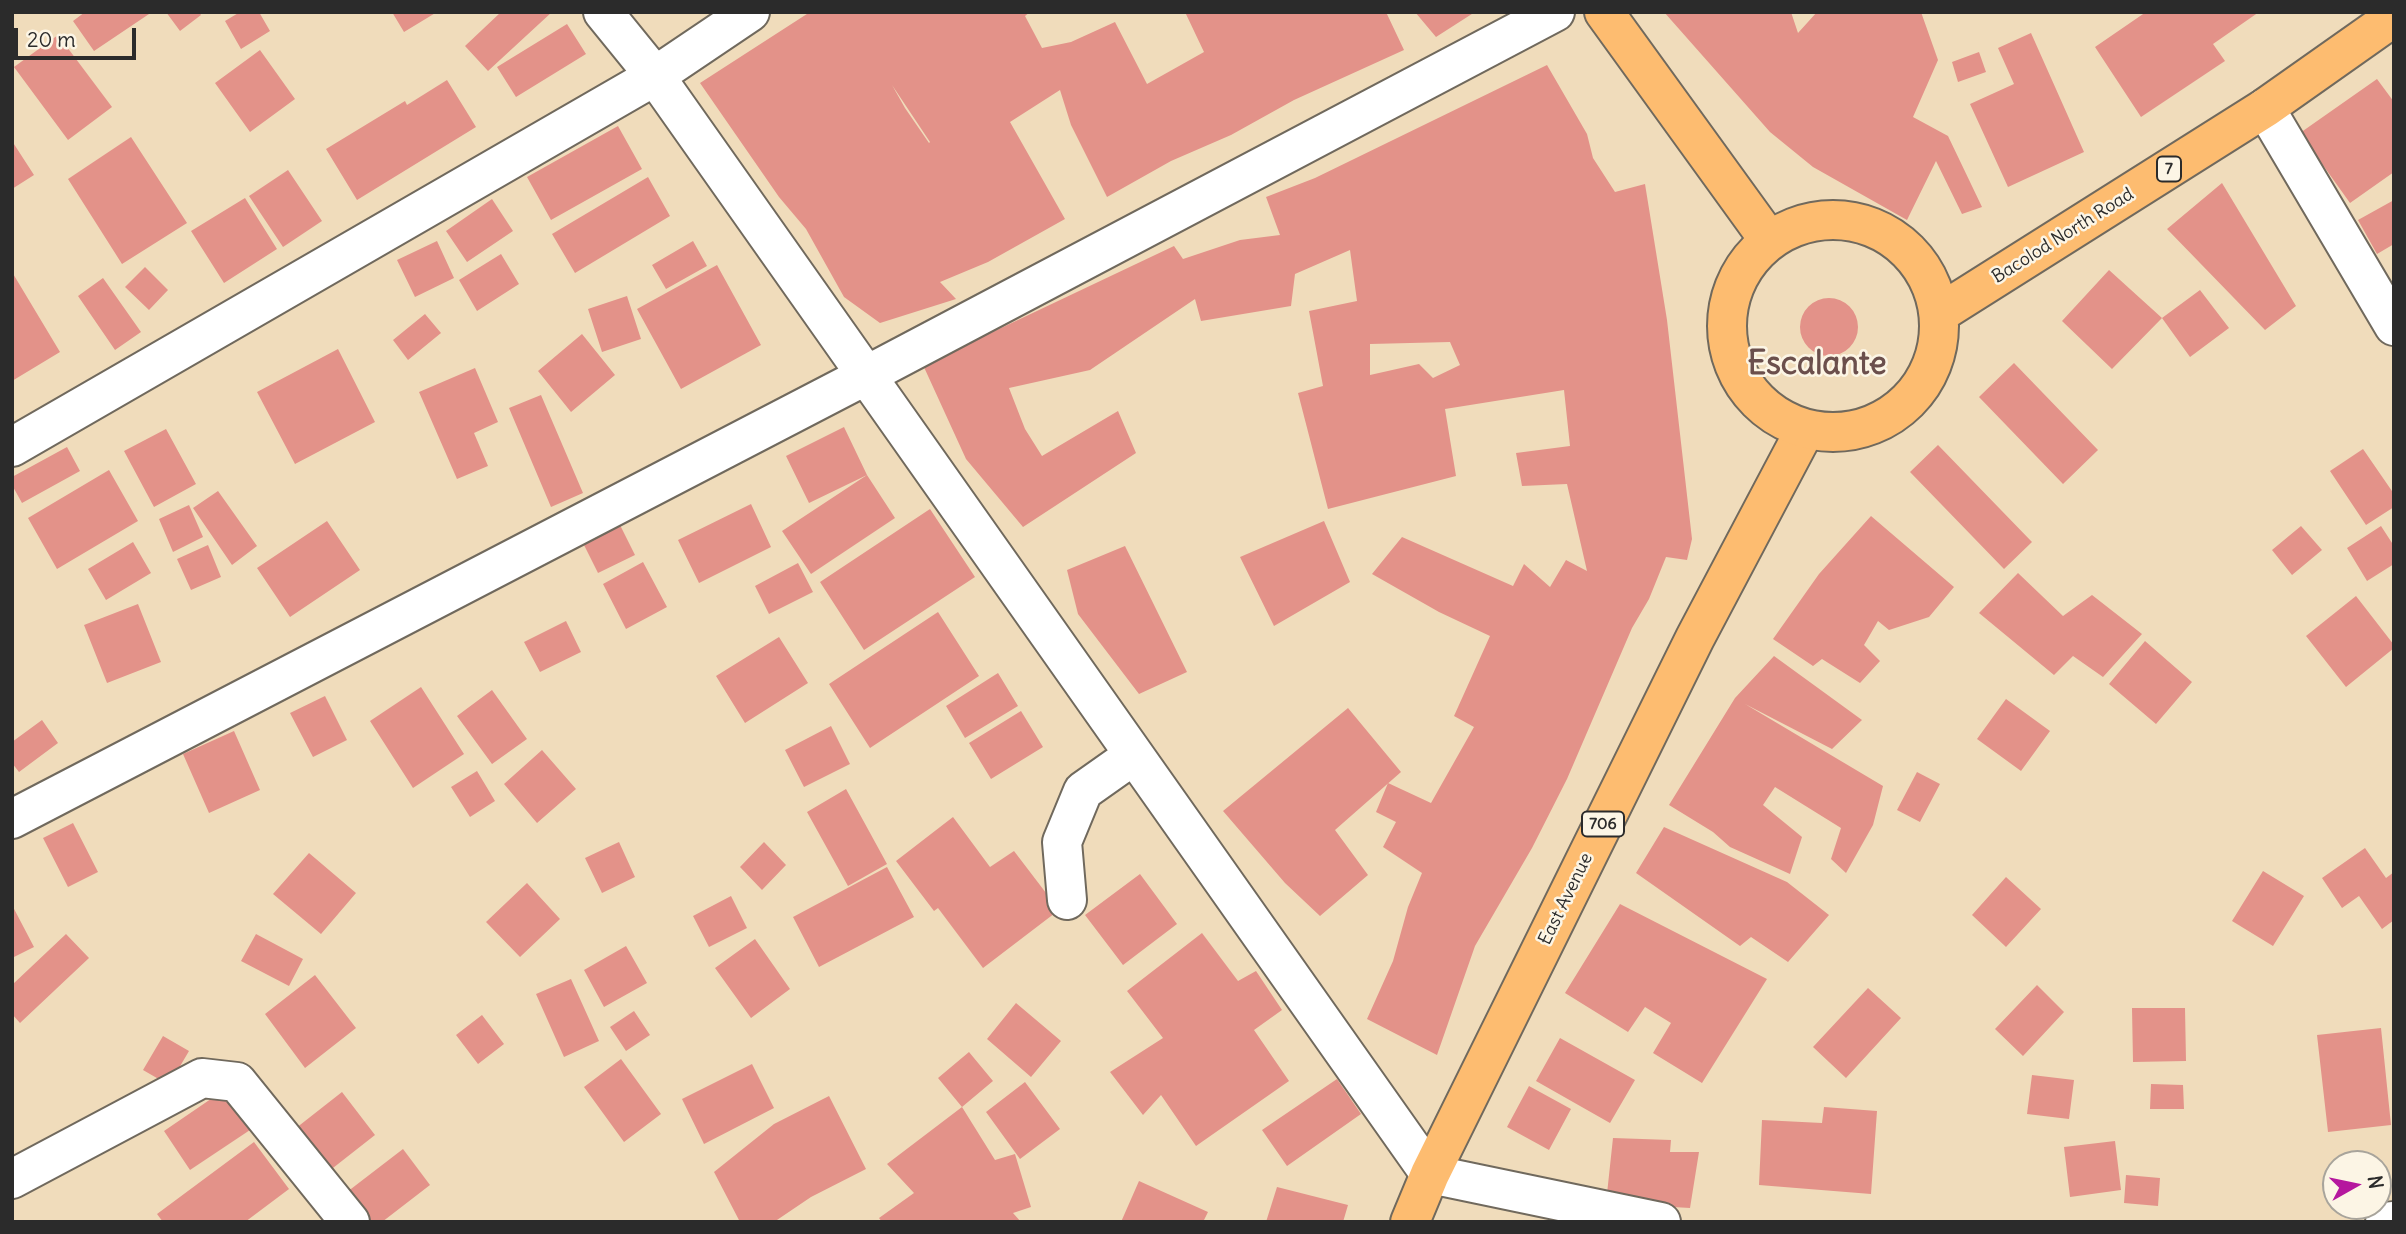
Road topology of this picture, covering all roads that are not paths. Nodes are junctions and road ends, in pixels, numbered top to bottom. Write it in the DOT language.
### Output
graph roads {
  1 [pos="603,12"];
  2 [pos="750,12"];
  3 [pos="1555,12"];
  4 [pos="1604,12"];
  5 [pos="2394,17"];
  6 [pos="654,76"];
  7 [pos="2265,108"];
  8 [pos="1769,240"];
  9 [pos="1940,313"];
  10 [pos="2394,326"];
  11 [pos="865,376"];
  12 [pos="1805,430"];
  13 [pos="12,447"];
  14 [pos="1134,755"];
  15 [pos="12,819"];
  16 [pos="1067,900"];
  17 [pos="1430,1174"];
  18 [pos="12,1179"];
  19 [pos="2394,1221"];
  20 [pos="350,1222"];
  21 [pos="1410,1222"];
  22 [pos="1661,1222"];
  23 [pos="2385,1222"];
  1 -- 6 [label="street"];
  2 -- 6 [label="street"];
  3 -- 11 [label="street"];
  4 -- 8 [label="main road"];
  5 -- 7 [label="main road, Bacolod North Road / 7"];
  6 -- 11 [label="street"];
  6 -- 13 [label="street"];
  7 -- 9 [label="main road, Bacolod North Road / 7"];
  7 -- 10 [label="street"];
  8 -- 9 [label="main road"];
  8 -- 12 [label="main road"];
  9 -- 12 [label="main road"];
  11 -- 14 [label="street"];
  11 -- 15 [label="street"];
  12 -- 17 [label="main road, East Avenue / 706"];
  14 -- 16 [label="street"];
  14 -- 17 [label="street"];
  17 -- 21 [label="main road, East Avenue / 706"];
  17 -- 22 [label="street"];
  18 -- 20 [label="street"];
  19 -- 23 [label="street"];
}
